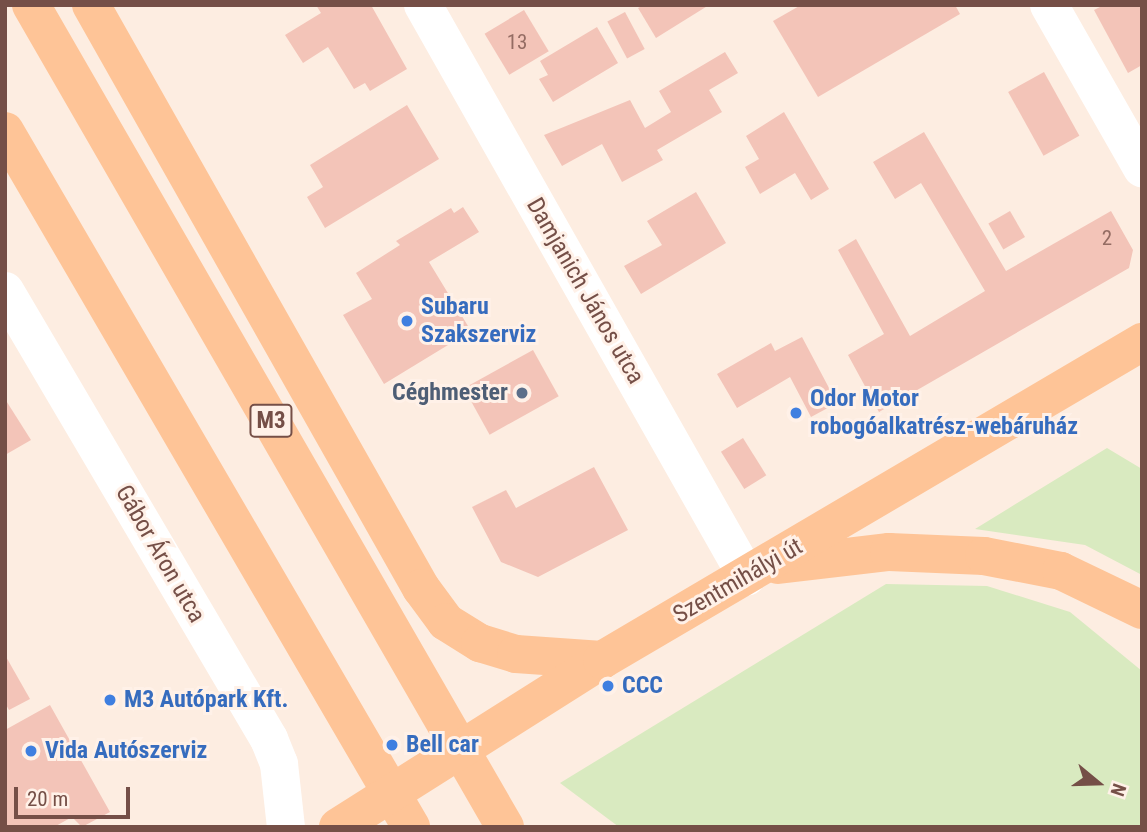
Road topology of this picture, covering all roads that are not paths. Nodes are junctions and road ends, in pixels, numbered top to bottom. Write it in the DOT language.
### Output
graph roads {
  1 [pos="91,5"];
  2 [pos="423,5"];
  3 [pos="1049,5"];
  4 [pos="34,11"];
  5 [pos="5,131"];
  6 [pos="1142,168"];
  7 [pos="5,291"];
  8 [pos="1142,342"];
  9 [pos="756,571"];
  10 [pos="1142,610"];
  11 [pos="602,660"];
  12 [pos="286,827"];
  13 [pos="338,827"];
  14 [pos="411,827"];
  15 [pos="505,827"];
  1 -- 11 [label="main road"];
  2 -- 9 [label="street, Damjanich János utca"];
  3 -- 6 [label="street"];
  4 -- 15 [label="main road, M3"];
  5 -- 14 [label="main road"];
  7 -- 12 [label="street, Gábor Áron utca"];
  8 -- 9 [label="main road, Szentmihályi út"];
  9 -- 10 [label="main road"];
  9 -- 11 [label="main road, Szentmihályi út"];
  11 -- 13 [label="main road, Szentmihályi út"];
}
